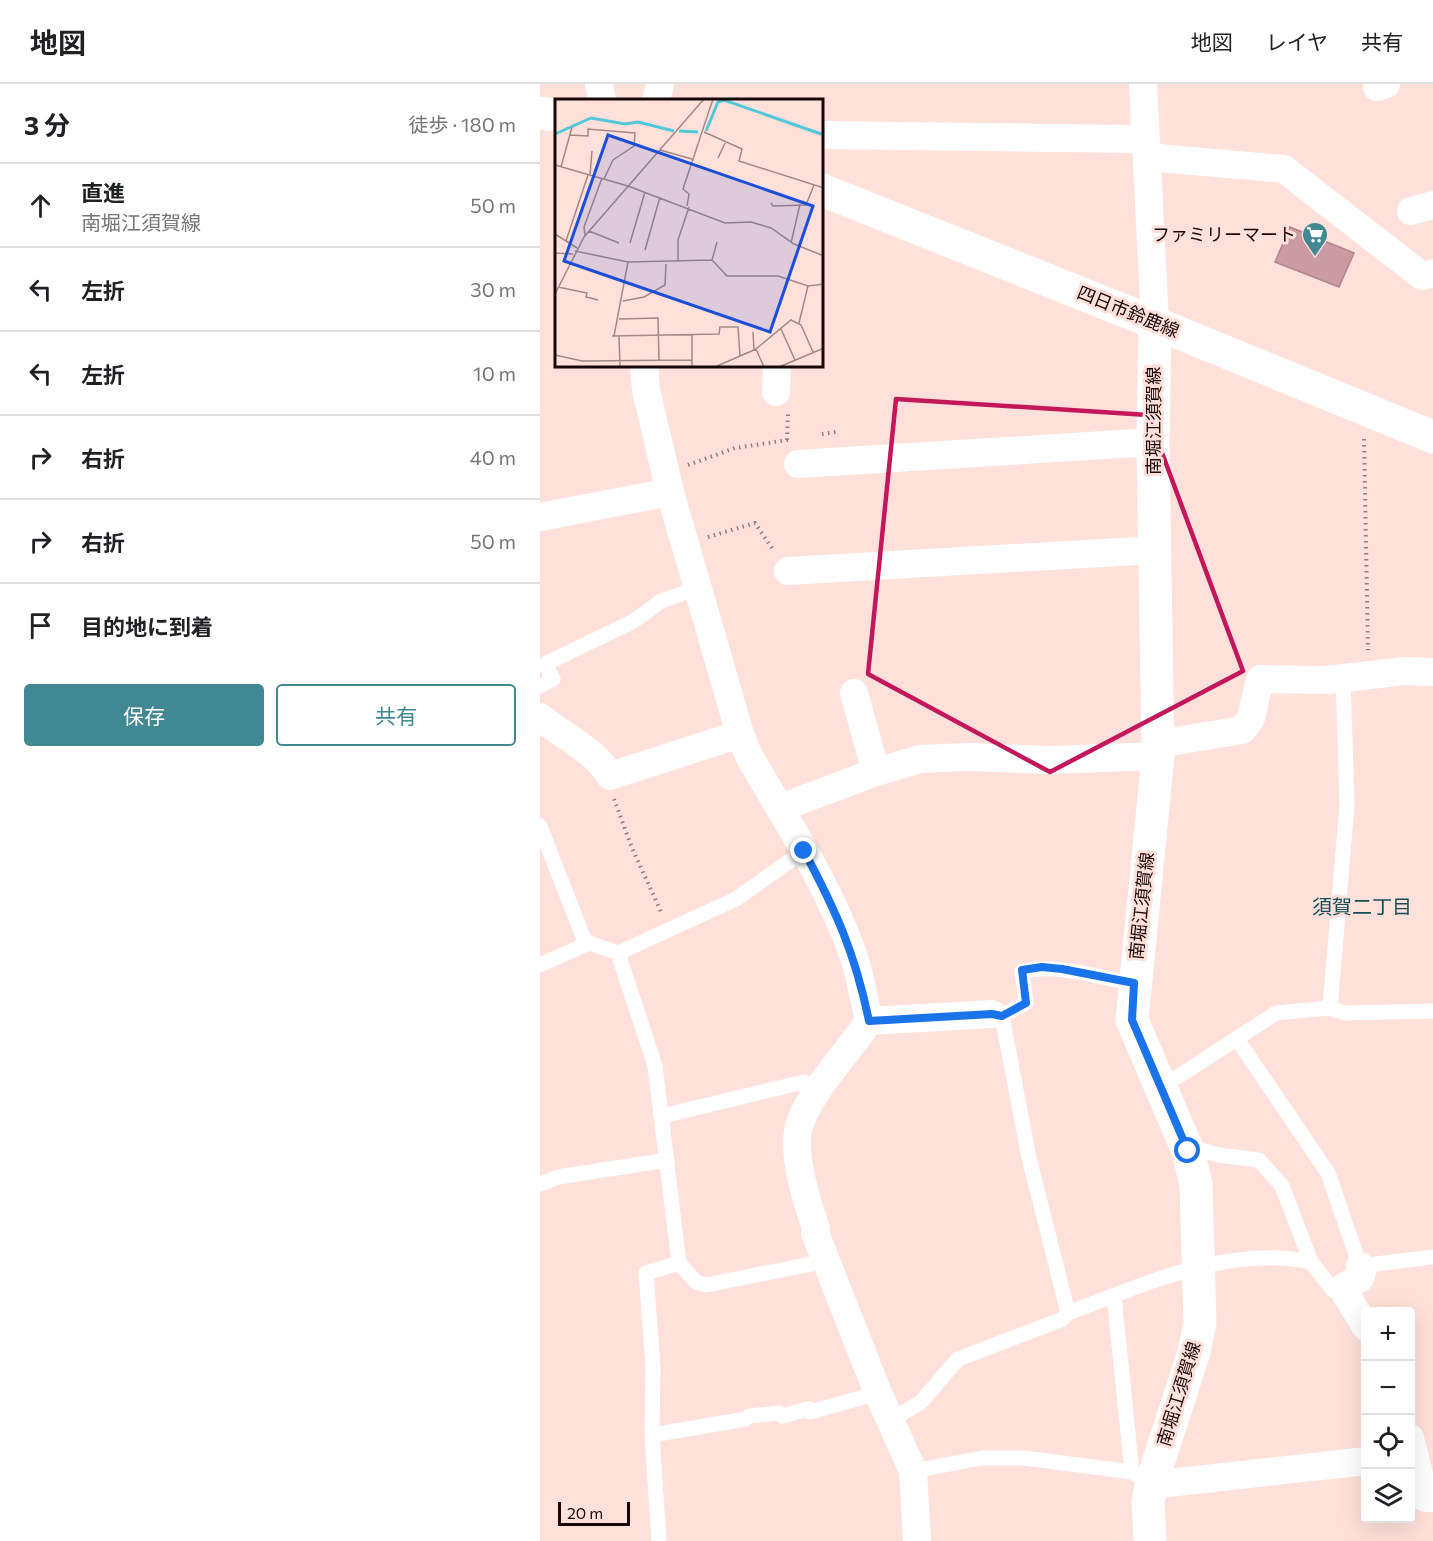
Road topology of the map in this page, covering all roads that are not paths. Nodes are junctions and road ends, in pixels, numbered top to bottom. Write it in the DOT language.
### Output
graph roads {
  1 [pos="600,84"];
  2 [pos="660,84"];
  3 [pos="1143,84"];
  4 [pos="602,99"];
  5 [pos="656,99"];
  6 [pos="540,113"];
  7 [pos="555,115"];
  8 [pos="824,135"];
  9 [pos="1146,148"];
  10 [pos="824,191"];
  11 [pos="1429,278"];
  12 [pos="1155,323"];
  13 [pos="644,368"];
  14 [pos="1433,437"];
  15 [pos="1153,442"];
  16 [pos="798,451"];
  17 [pos="668,483"];
  18 [pos="540,517"];
  19 [pos="1155,550"];
  20 [pos="788,571"];
  21 [pos="698,588"];
  22 [pos="1433,672"];
  23 [pos="1356,675"];
  24 [pos="540,686"];
  25 [pos="854,693"];
  26 [pos="540,717"];
  27 [pos="740,734"];
  28 [pos="1158,750"];
  29 [pos="876,772"];
  30 [pos="780,808"];
  31 [pos="540,826"];
  32 [pos="804,851"];
  33 [pos="589,943"];
  34 [pos="618,953"];
  35 [pos="540,965"];
  36 [pos="1134,983"];
  37 [pos="1330,1008"];
  38 [pos="1433,1011"];
  39 [pos="997,1015"];
  40 [pos="869,1021"];
  41 [pos="1237,1039"];
  42 [pos="1159,1084"];
  43 [pos="819,1090"];
  44 [pos="662,1116"];
  45 [pos="1188,1151"];
  46 [pos="667,1160"];
  47 [pos="540,1184"];
  48 [pos="1433,1257"];
  49 [pos="826,1261"];
  50 [pos="1311,1262"];
  51 [pos="679,1263"];
  52 [pos="1360,1266"];
  53 [pos="1200,1267"];
  54 [pos="1342,1288"];
  55 [pos="1114,1296"];
  56 [pos="1068,1313"];
  57 [pos="1361,1320"];
  58 [pos="878,1393"];
  59 [pos="891,1420"];
  60 [pos="652,1435"];
  61 [pos="1415,1460"];
  62 [pos="1361,1461"];
  63 [pos="913,1471"];
  64 [pos="1141,1479"];
  65 [pos="1433,1498"];
  66 [pos="659,1541"];
  67 [pos="917,1541"];
  68 [pos="1150,1541"];
  1 -- 4 [label="street"];
  2 -- 5 [label="street"];
  3 -- 9 [label="street"];
  6 -- 7 [label="main road"];
  8 -- 9 [label="street"];
  9 -- 11 [label="street"];
  9 -- 12 [label="street"];
  10 -- 12 [label="main road, 四日市鈴鹿線"];
  12 -- 14 [label="main road, 四日市鈴鹿線"];
  12 -- 15 [label="main road, 南堀江須賀線"];
  13 -- 17 [label="street"];
  15 -- 16 [label="street"];
  15 -- 19 [label="main road, 南堀江須賀線"];
  17 -- 18 [label="street"];
  17 -- 21 [label="street"];
  19 -- 20 [label="street"];
  19 -- 28 [label="main road, 南堀江須賀線"];
  21 -- 24 [label="lane"];
  21 -- 27 [label="street"];
  22 -- 23 [label="street"];
  23 -- 28 [label="street"];
  23 -- 37 [label="lane"];
  25 -- 29 [label="street"];
  26 -- 27 [label="street"];
  27 -- 30 [label="street"];
  28 -- 29 [label="street"];
  28 -- 36 [label="main road, 南堀江須賀線"];
  29 -- 30 [label="street"];
  30 -- 32 [label="street"];
  31 -- 33 [label="lane"];
  32 -- 34 [label="lane"];
  32 -- 40 [label="street"];
  33 -- 34 [label="lane"];
  33 -- 35 [label="lane"];
  34 -- 44 [label="lane"];
  36 -- 39 [label="lane"];
  36 -- 42 [label="main road, 南堀江須賀線"];
  37 -- 38 [label="lane"];
  37 -- 41 [label="lane"];
  39 -- 40 [label="street"];
  39 -- 56 [label="lane"];
  40 -- 43 [label="street"];
  41 -- 42 [label="lane"];
  41 -- 52 [label="lane"];
  42 -- 45 [label="main road, 南堀江須賀線"];
  43 -- 44 [label="lane"];
  43 -- 49 [label="street"];
  44 -- 46 [label="lane"];
  45 -- 50 [label="lane"];
  45 -- 53 [label="main road, 南堀江須賀線"];
  46 -- 47 [label="lane"];
  46 -- 51 [label="lane"];
  48 -- 52 [label="lane"];
  49 -- 51 [label="lane"];
  49 -- 58 [label="street"];
  50 -- 53 [label="lane"];
  50 -- 54 [label="lane"];
  51 -- 60 [label="lane"];
  52 -- 54 [label="street"];
  53 -- 55 [label="lane"];
  53 -- 64 [label="main road, 南堀江須賀線"];
  54 -- 57 [label="street"];
  55 -- 56 [label="lane"];
  55 -- 64 [label="lane"];
  56 -- 59 [label="lane"];
  58 -- 59 [label="street"];
  58 -- 60 [label="lane"];
  59 -- 63 [label="street"];
  60 -- 66 [label="lane"];
  61 -- 65 [label="street"];
  62 -- 64 [label="street"];
  63 -- 64 [label="lane"];
  63 -- 67 [label="street"];
  64 -- 68 [label="main road, 南堀江須賀線"];
}
